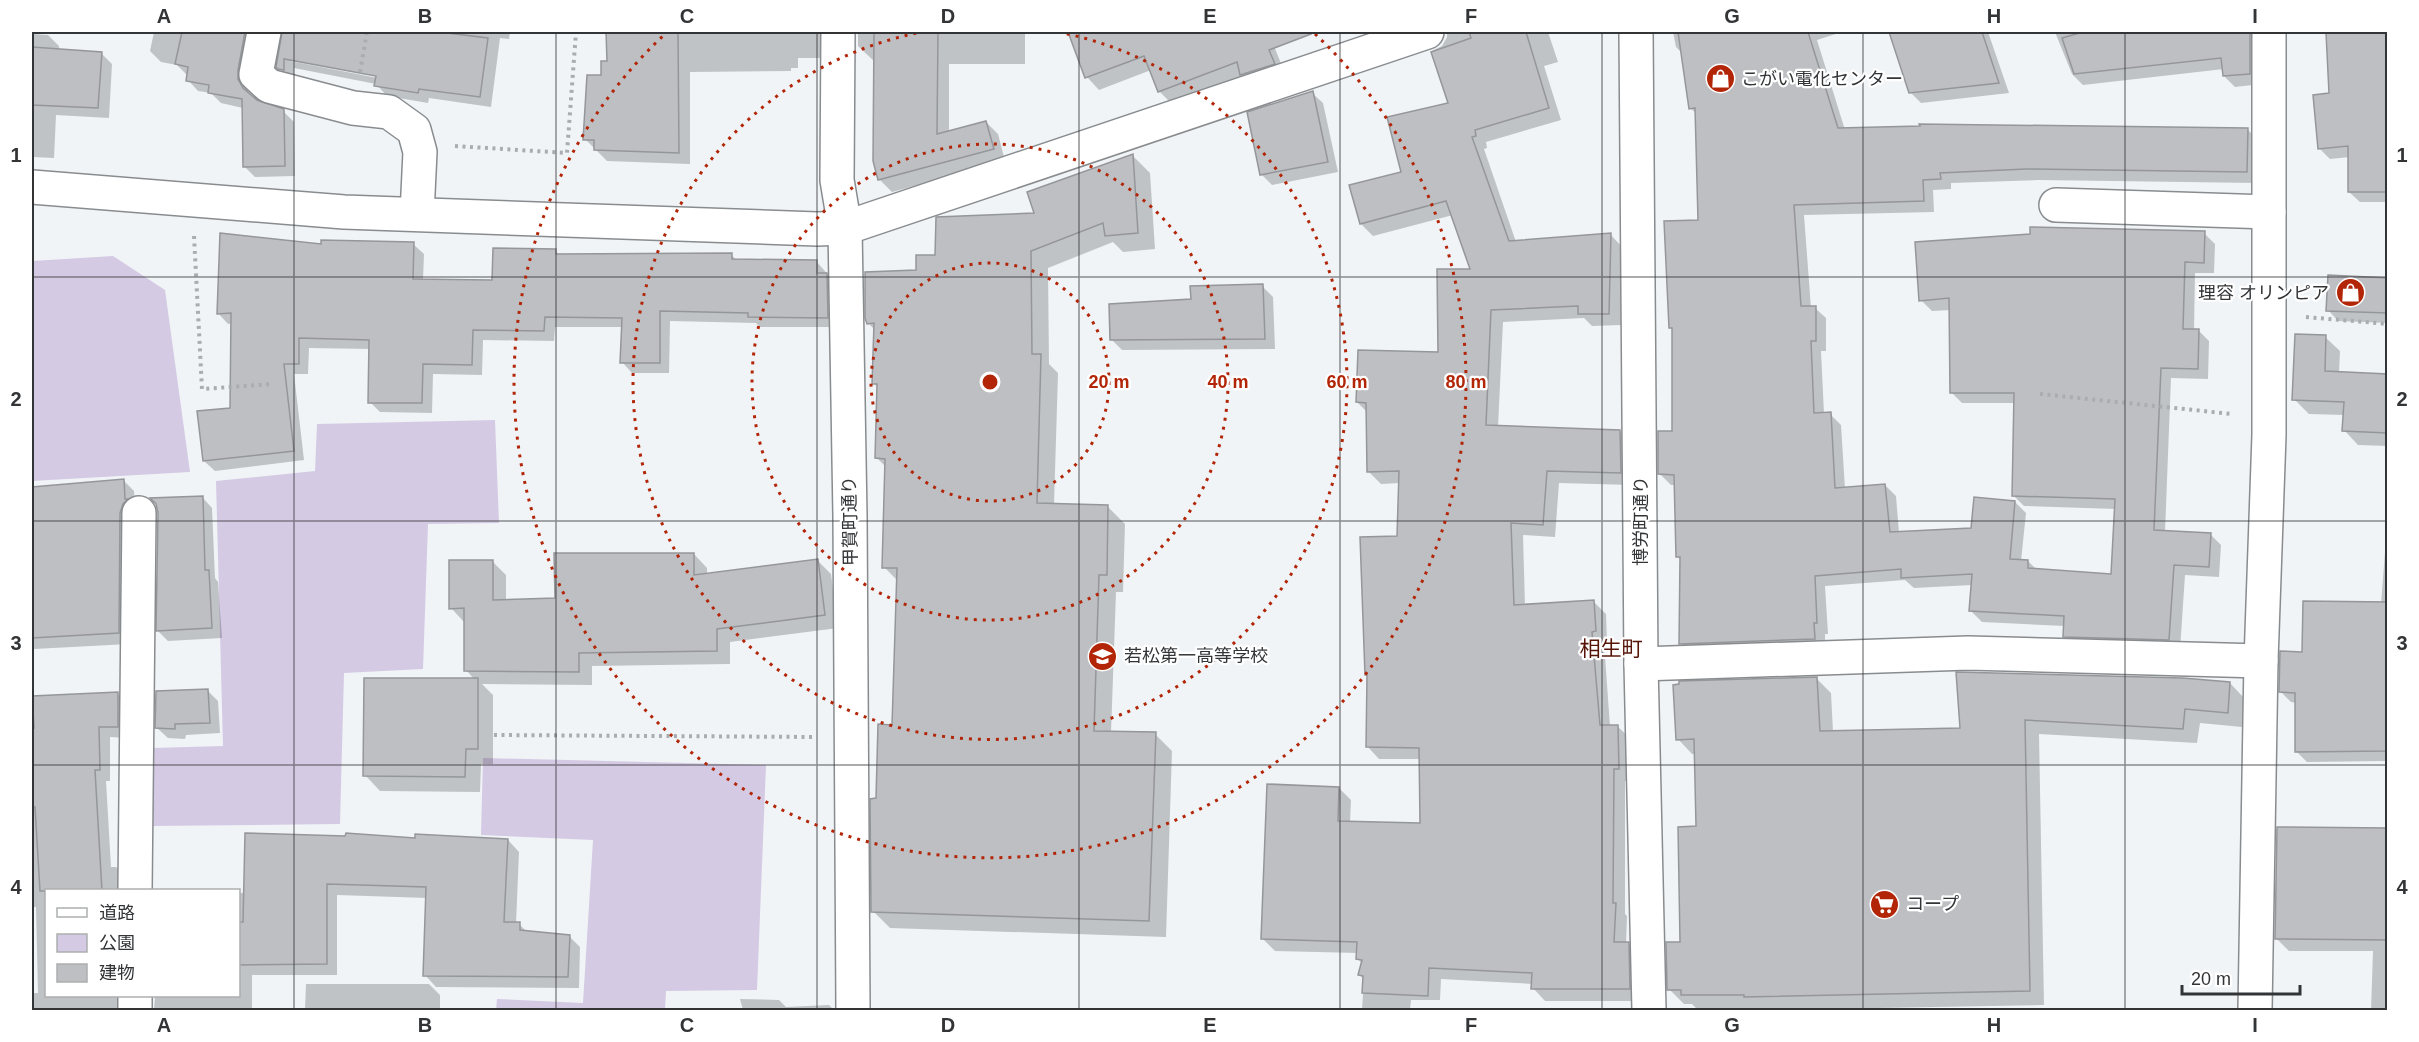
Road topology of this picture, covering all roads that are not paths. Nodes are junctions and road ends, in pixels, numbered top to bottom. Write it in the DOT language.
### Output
graph roads {
  1 [pos="264,32"];
  2 [pos="838,32"];
  3 [pos="1427,32"];
  4 [pos="1636,32"];
  5 [pos="2268,32"];
  6 [pos="32,187"];
  7 [pos="2056,205"];
  8 [pos="2269,212"];
  9 [pos="417,214"];
  10 [pos="845,228"];
  11 [pos="139,513"];
  12 [pos="2261,661"];
  13 [pos="1641,664"];
  14 [pos="135,889"];
  15 [pos="853,1011"];
  16 [pos="1649,1011"];
  17 [pos="2255,1011"];
  1 -- 9 [label="street"];
  2 -- 10 [label="street, 甲賀町通り"];
  3 -- 10 [label="street"];
  4 -- 13 [label="street, 博労町通り"];
  5 -- 8 [label="street"];
  6 -- 9 [label="street"];
  7 -- 8 [label="street"];
  8 -- 12 [label="street"];
  9 -- 10 [label="street"];
  10 -- 15 [label="street, 甲賀町通り"];
  11 -- 14 [label="street"];
  12 -- 13 [label="street"];
  12 -- 17 [label="street"];
  13 -- 16 [label="street, 博労町通り"];
}
